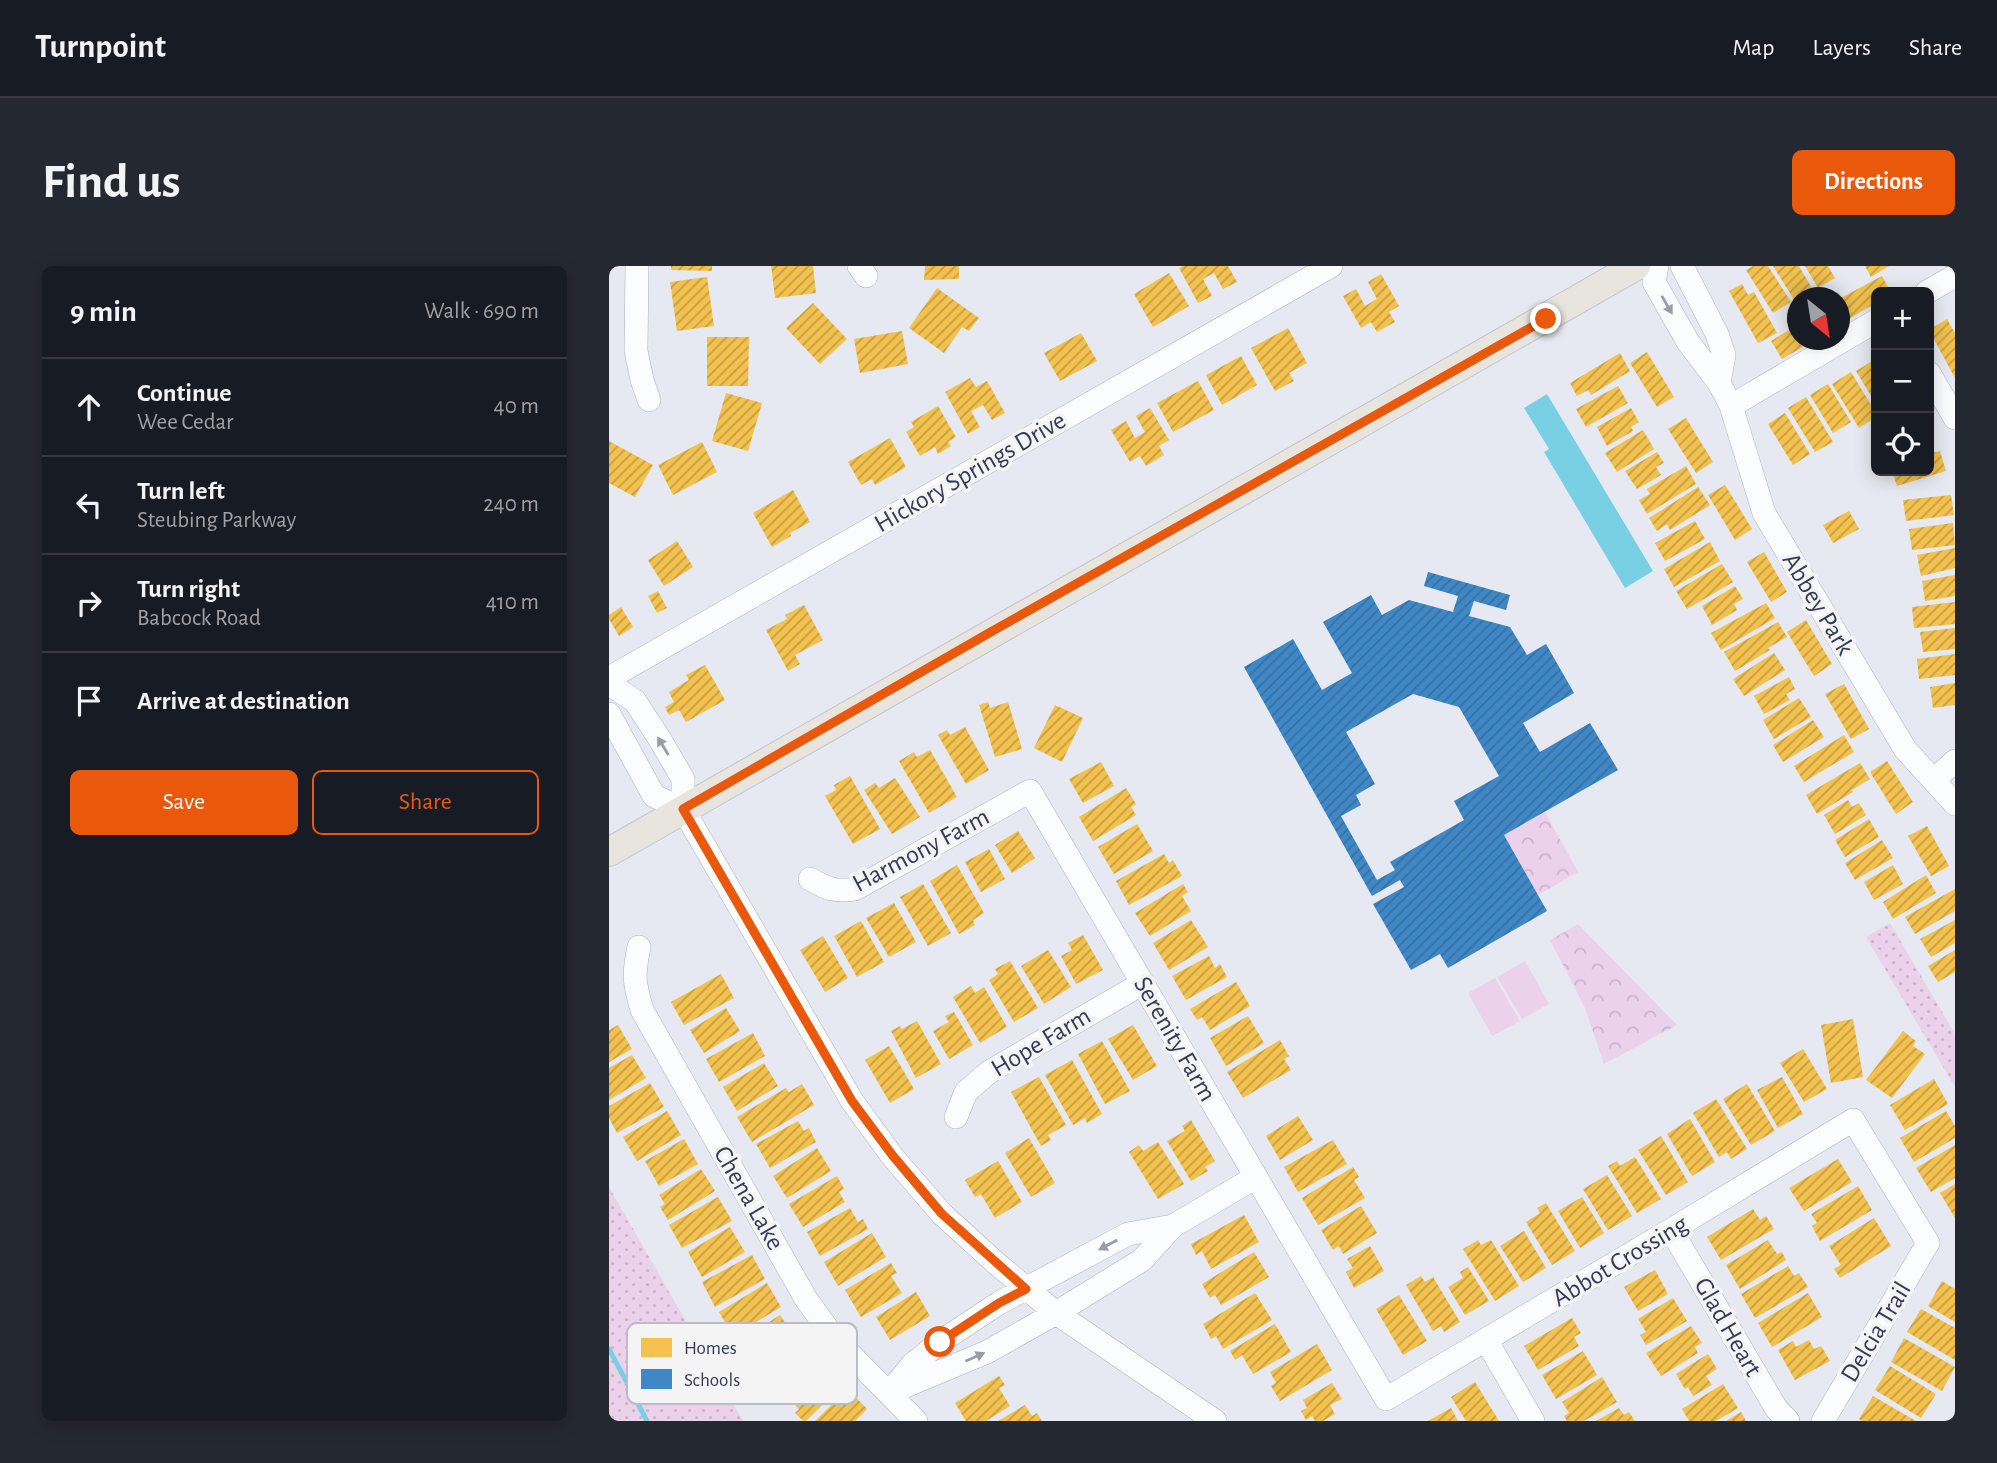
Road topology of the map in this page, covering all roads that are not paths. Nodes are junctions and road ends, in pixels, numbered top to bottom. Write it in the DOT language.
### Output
graph roads {
  1 [pos="637,266"];
  2 [pos="1331,266"];
  3 [pos="1636,266"];
  4 [pos="1657,266"];
  5 [pos="1682,266"];
  6 [pos="1955,276"];
  7 [pos="1934,288"];
  8 [pos="1871,324"];
  9 [pos="1934,382"];
  10 [pos="1720,383"];
  11 [pos="649,400"];
  12 [pos="1731,407"];
  13 [pos="1955,418"];
  14 [pos="609,678"];
  15 [pos="609,684"];
  16 [pos="609,714"];
  17 [pos="1955,761"];
  18 [pos="1934,780"];
  19 [pos="1030,791"];
  20 [pos="1955,804"];
  21 [pos="683,809"];
  22 [pos="609,852"];
  23 [pos="810,879"];
  24 [pos="639,947"];
  25 [pos="1143,984"];
  26 [pos="956,1117"];
  27 [pos="1256,1177"];
  28 [pos="1173,1226"];
  29 [pos="1671,1230"];
  30 [pos="1928,1243"];
  31 [pos="1026,1289"];
  32 [pos="1056,1313"];
  33 [pos="823,1323"];
  34 [pos="1486,1340"];
  35 [pos="857,1361"];
  36 [pos="889,1392"];
  37 [pos="1386,1399"];
  38 [pos="916,1421"];
  39 [pos="1215,1421"];
  40 [pos="1533,1421"];
  41 [pos="1788,1421"];
  42 [pos="1823,1421"];
  1 -- 11 [label="street"];
  2 -- 14 [label="street, Hickory Springs Drive"];
  3 -- 21 [label="main road"];
  4 -- 10 [label="street, Abbey Park, one-way"];
  5 -- 10 [label="street, Abbey Park"];
  6 -- 7 [label="street"];
  8 -- 12 [label="street"];
  9 -- 13 [label="street"];
  10 -- 12 [label="street, Abbey Park"];
  12 -- 18 [label="street, Abbey Park"];
  21 -- 15 [label="street, one-way"];
  16 -- 21 [label="street"];
  17 -- 18 [label="street"];
  18 -- 20 [label="street, Abbey Park"];
  19 -- 23 [label="street, Harmony Farm"];
  19 -- 25 [label="street, Serenity Farm"];
  21 -- 22 [label="main road"];
  21 -- 31 [label="street"];
  24 -- 33 [label="street, Chena Lake"];
  25 -- 26 [label="street, Hope Farm"];
  25 -- 27 [label="street, Serenity Farm"];
  27 -- 28 [label="street"];
  27 -- 37 [label="street, Serenity Farm"];
  28 -- 31 [label="street, one-way"];
  28 -- 32 [label="street"];
  29 -- 30 [label="street, Abbot Crossing"];
  29 -- 34 [label="street, Abbot Crossing"];
  29 -- 41 [label="street, Glad Heart"];
  30 -- 42 [label="street, Delcia Trail"];
  31 -- 32 [label="street"];
  31 -- 36 [label="street"];
  36 -- 32 [label="street, one-way"];
  32 -- 39 [label="street"];
  34 -- 37 [label="street, Abbot Crossing"];
  34 -- 40 [label="street"];
  35 -- 36 [label="street, Chena Lake"];
  36 -- 38 [label="street, Chena Lake"];
}
